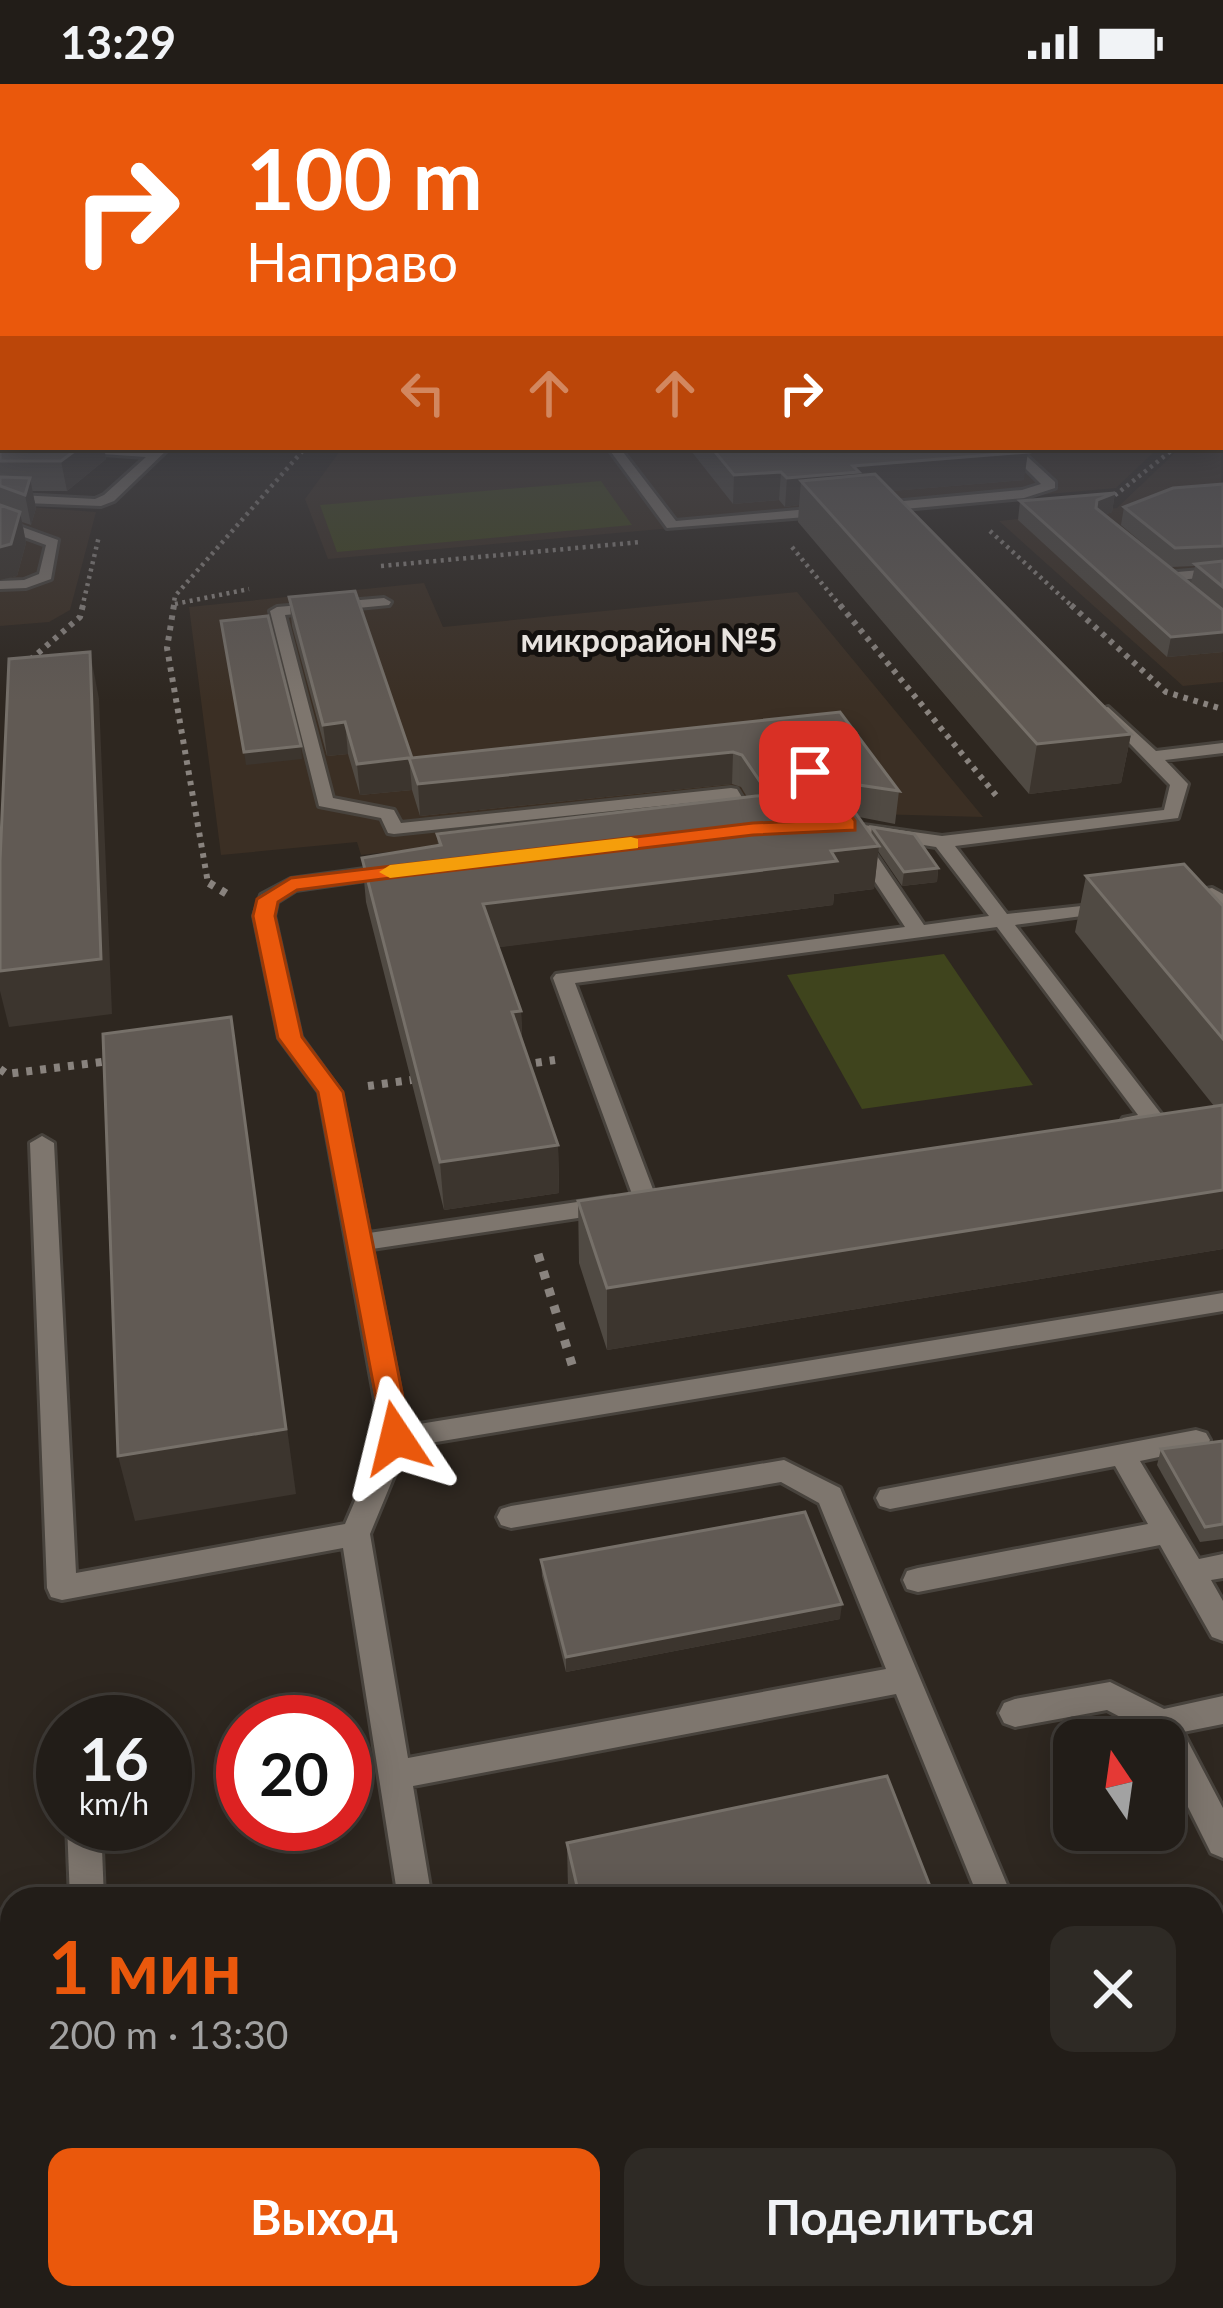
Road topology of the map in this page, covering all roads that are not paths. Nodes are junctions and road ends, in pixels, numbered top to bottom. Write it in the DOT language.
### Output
graph roads {
  1 [pos="112,495"];
  2 [pos="649,495"];
  3 [pos="1015,495"];
  4 [pos="0,499"];
  5 [pos="0,523"];
  6 [pos="1150,563"];
  7 [pos="1223,572"];
  8 [pos="1166,577"];
  9 [pos="0,585"];
  10 [pos="1180,589"];
  11 [pos="384,602"];
  12 [pos="1089,693"];
  13 [pos="1223,748"];
  14 [pos="1152,757"];
  15 [pos="828,800"];
  16 [pos="631,803"];
  17 [pos="641,824"];
  18 [pos="847,826"];
  19 [pos="394,829"];
  20 [pos="942,842"];
  21 [pos="1165,900"];
  22 [pos="1142,903"];
  23 [pos="1223,906"];
  24 [pos="1002,920"];
  25 [pos="918,932"];
  26 [pos="1108,1127"];
  27 [pos="42,1143"];
  28 [pos="360,1243"];
  29 [pos="1223,1303"];
  30 [pos="396,1438"];
  31 [pos="1196,1440"];
  32 [pos="1122,1454"];
  33 [pos="890,1498"];
  34 [pos="511,1517"];
  35 [pos="1167,1532"];
  36 [pos="355,1534"];
  37 [pos="1223,1566"];
  38 [pos="1191,1573"];
  39 [pos="918,1580"];
  40 [pos="1223,1628"];
  41 [pos="906,1679"];
  42 [pos="1223,1710"];
  43 [pos="1015,1713"];
  44 [pos="1154,1719"];
  45 [pos="1181,1719"];
  46 [pos="1185,1768"];
  47 [pos="395,1775"];
  48 [pos="1223,1842"];
  49 [pos="85,1851"];
  50 [pos="87,1887"];
  51 [pos="413,1887"];
  52 [pos="991,1887"];
  1 -- 4 [label="lane"];
  2 -- 3 [label="lane"];
  5 -- 9 [label="lane"];
  6 -- 8 [label="lane"];
  7 -- 8 [label="lane"];
  8 -- 10 [label="lane"];
  11 -- 19 [label="lane"];
  12 -- 14 [label="lane"];
  13 -- 14 [label="lane"];
  14 -- 20 [label="lane"];
  15 -- 18 [label="lane"];
  16 -- 17 [label="lane"];
  16 -- 18 [label="lane"];
  16 -- 19 [label="lane"];
  18 -- 20 [label="lane"];
  18 -- 25 [label="lane"];
  19 -- 28 [label="lane"];
  20 -- 24 [label="lane"];
  21 -- 23 [label="lane"];
  22 -- 24 [label="lane"];
  24 -- 25 [label="lane"];
  24 -- 26 [label="lane"];
  25 -- 28 [label="lane"];
  27 -- 36 [label="lane"];
  28 -- 30 [label="lane"];
  29 -- 30 [label="lane"];
  30 -- 36 [label="lane"];
  31 -- 32 [label="lane"];
  32 -- 33 [label="lane"];
  32 -- 35 [label="lane"];
  34 -- 41 [label="lane"];
  35 -- 38 [label="lane"];
  35 -- 39 [label="lane"];
  36 -- 47 [label="lane"];
  37 -- 38 [label="lane"];
  38 -- 40 [label="lane"];
  41 -- 47 [label="lane"];
  41 -- 52 [label="lane"];
  42 -- 45 [label="lane"];
  43 -- 44 [label="lane"];
  46 -- 48 [label="lane"];
  47 -- 51 [label="lane"];
  49 -- 50 [label="lane"];
}
